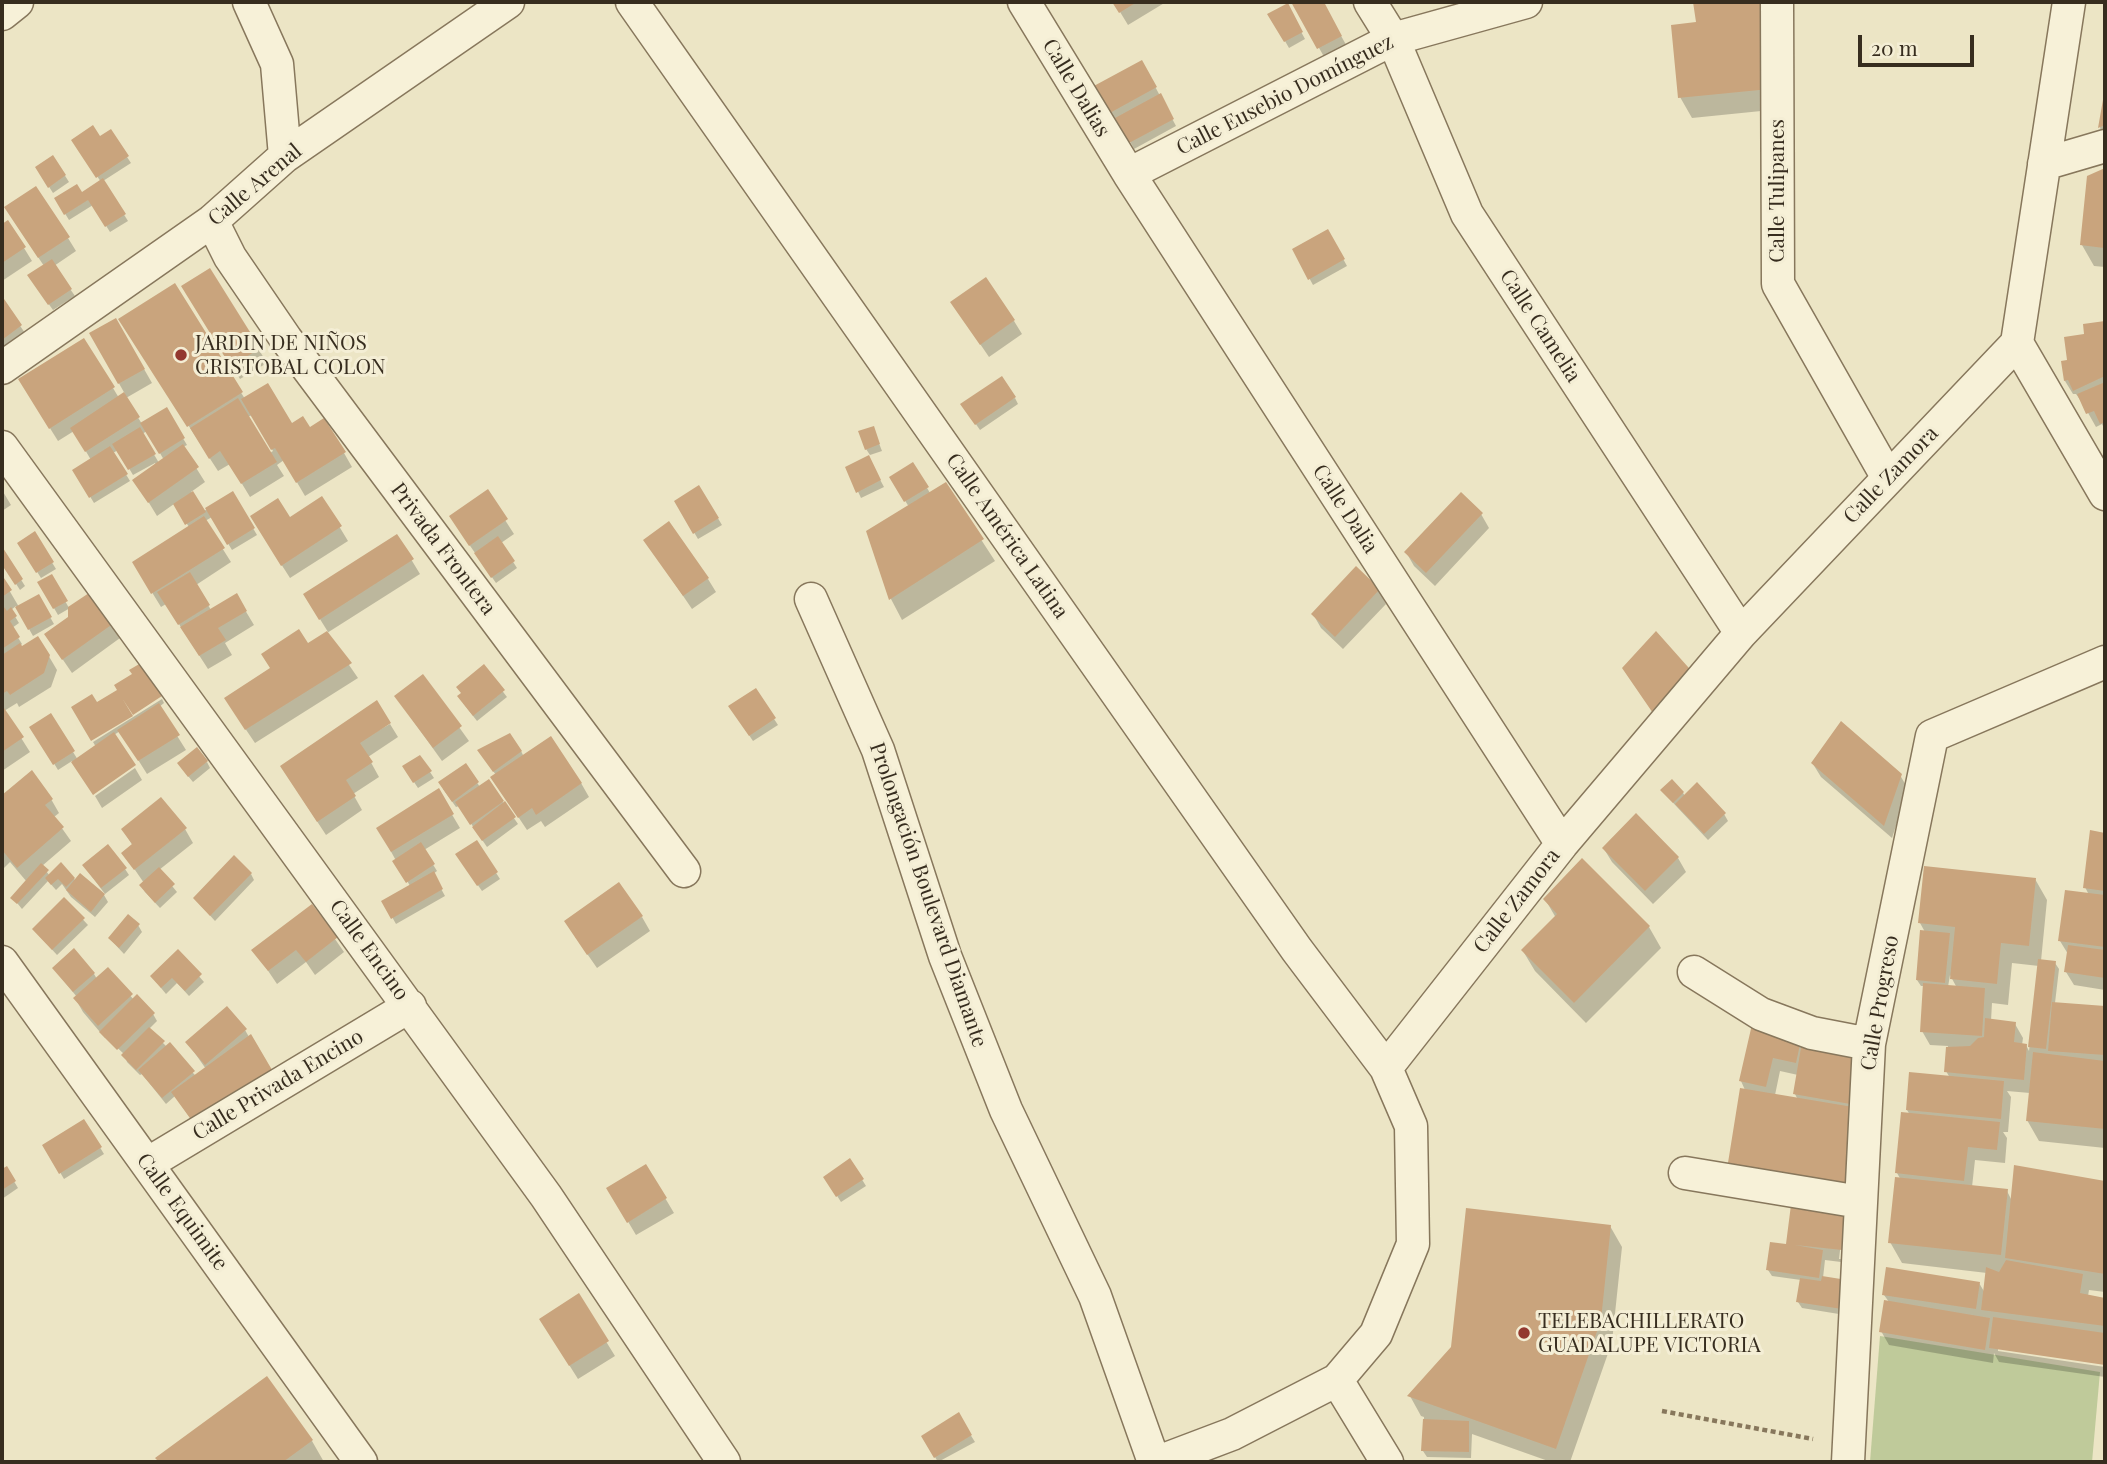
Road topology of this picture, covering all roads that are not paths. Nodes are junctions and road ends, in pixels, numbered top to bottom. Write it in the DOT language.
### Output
graph roads {
  1 [pos="17,2"];
  2 [pos="249,2"];
  3 [pos="508,2"];
  4 [pos="632,2"];
  5 [pos="1024,2"];
  6 [pos="1370,2"];
  7 [pos="1526,2"];
  8 [pos="1777,2"];
  9 [pos="2069,2"];
  10 [pos="2,14"];
  11 [pos="1393,39"];
  12 [pos="2105,146"];
  13 [pos="285,156"];
  14 [pos="2044,164"];
  15 [pos="1129,174"];
  16 [pos="212,221"];
  17 [pos="2017,343"];
  18 [pos="2,368"];
  19 [pos="2,447"];
  20 [pos="1888,478"];
  21 [pos="2105,494"];
  22 [pos="811,599"];
  23 [pos="1741,633"];
  24 [pos="2105,662"];
  25 [pos="1562,844"];
  26 [pos="684,871"];
  27 [pos="2,962"];
  28 [pos="1694,972"];
  29 [pos="410,1006"];
  30 [pos="1868,1044"];
  31 [pos="1386,1068"];
  32 [pos="147,1164"];
  33 [pos="1685,1173"];
  34 [pos="1860,1202"];
  35 [pos="1337,1380"];
  36 [pos="1848,1454"];
  37 [pos="361,1462"];
  38 [pos="723,1462"];
  39 [pos="1156,1462"];
  40 [pos="1387,1462"];
  1 -- 10 [label="street"];
  2 -- 13 [label="street"];
  3 -- 13 [label="street, Calle Arenal"];
  4 -- 31 [label="street, Calle América Latina"];
  5 -- 15 [label="street, Calle Dalias"];
  6 -- 11 [label="street, Calle Camelia"];
  7 -- 11 [label="street, Calle Eusebio Domínguez"];
  8 -- 20 [label="street, Calle Tulipanes"];
  9 -- 14 [label="street"];
  11 -- 15 [label="street, Calle Eusebio Domínguez"];
  11 -- 23 [label="street, Calle Camelia"];
  12 -- 14 [label="street"];
  13 -- 16 [label="street, Calle Arenal"];
  14 -- 17 [label="street"];
  15 -- 25 [label="street, Calle Dalia"];
  16 -- 18 [label="street, Calle Arenal"];
  16 -- 26 [label="street, Privada Frontera"];
  17 -- 20 [label="street, Calle Zamora"];
  17 -- 21 [label="street"];
  19 -- 29 [label="street, Calle Encino"];
  20 -- 23 [label="street, Calle Zamora"];
  22 -- 39 [label="street, Prolongación Boulevard Diamante"];
  23 -- 25 [label="street, Calle Zamora"];
  24 -- 30 [label="street, Calle Progreso"];
  25 -- 31 [label="street, Calle Zamora"];
  27 -- 32 [label="street, Calle Equimite"];
  28 -- 30 [label="street"];
  29 -- 32 [label="street, Calle Privada Encino"];
  29 -- 38 [label="street, Calle Encino"];
  30 -- 34 [label="street, Calle Progreso"];
  31 -- 35 [label="street"];
  32 -- 37 [label="street, Calle Equimite"];
  33 -- 34 [label="street"];
  34 -- 36 [label="street, Calle Progreso"];
  35 -- 39 [label="street"];
  35 -- 40 [label="street"];
}
